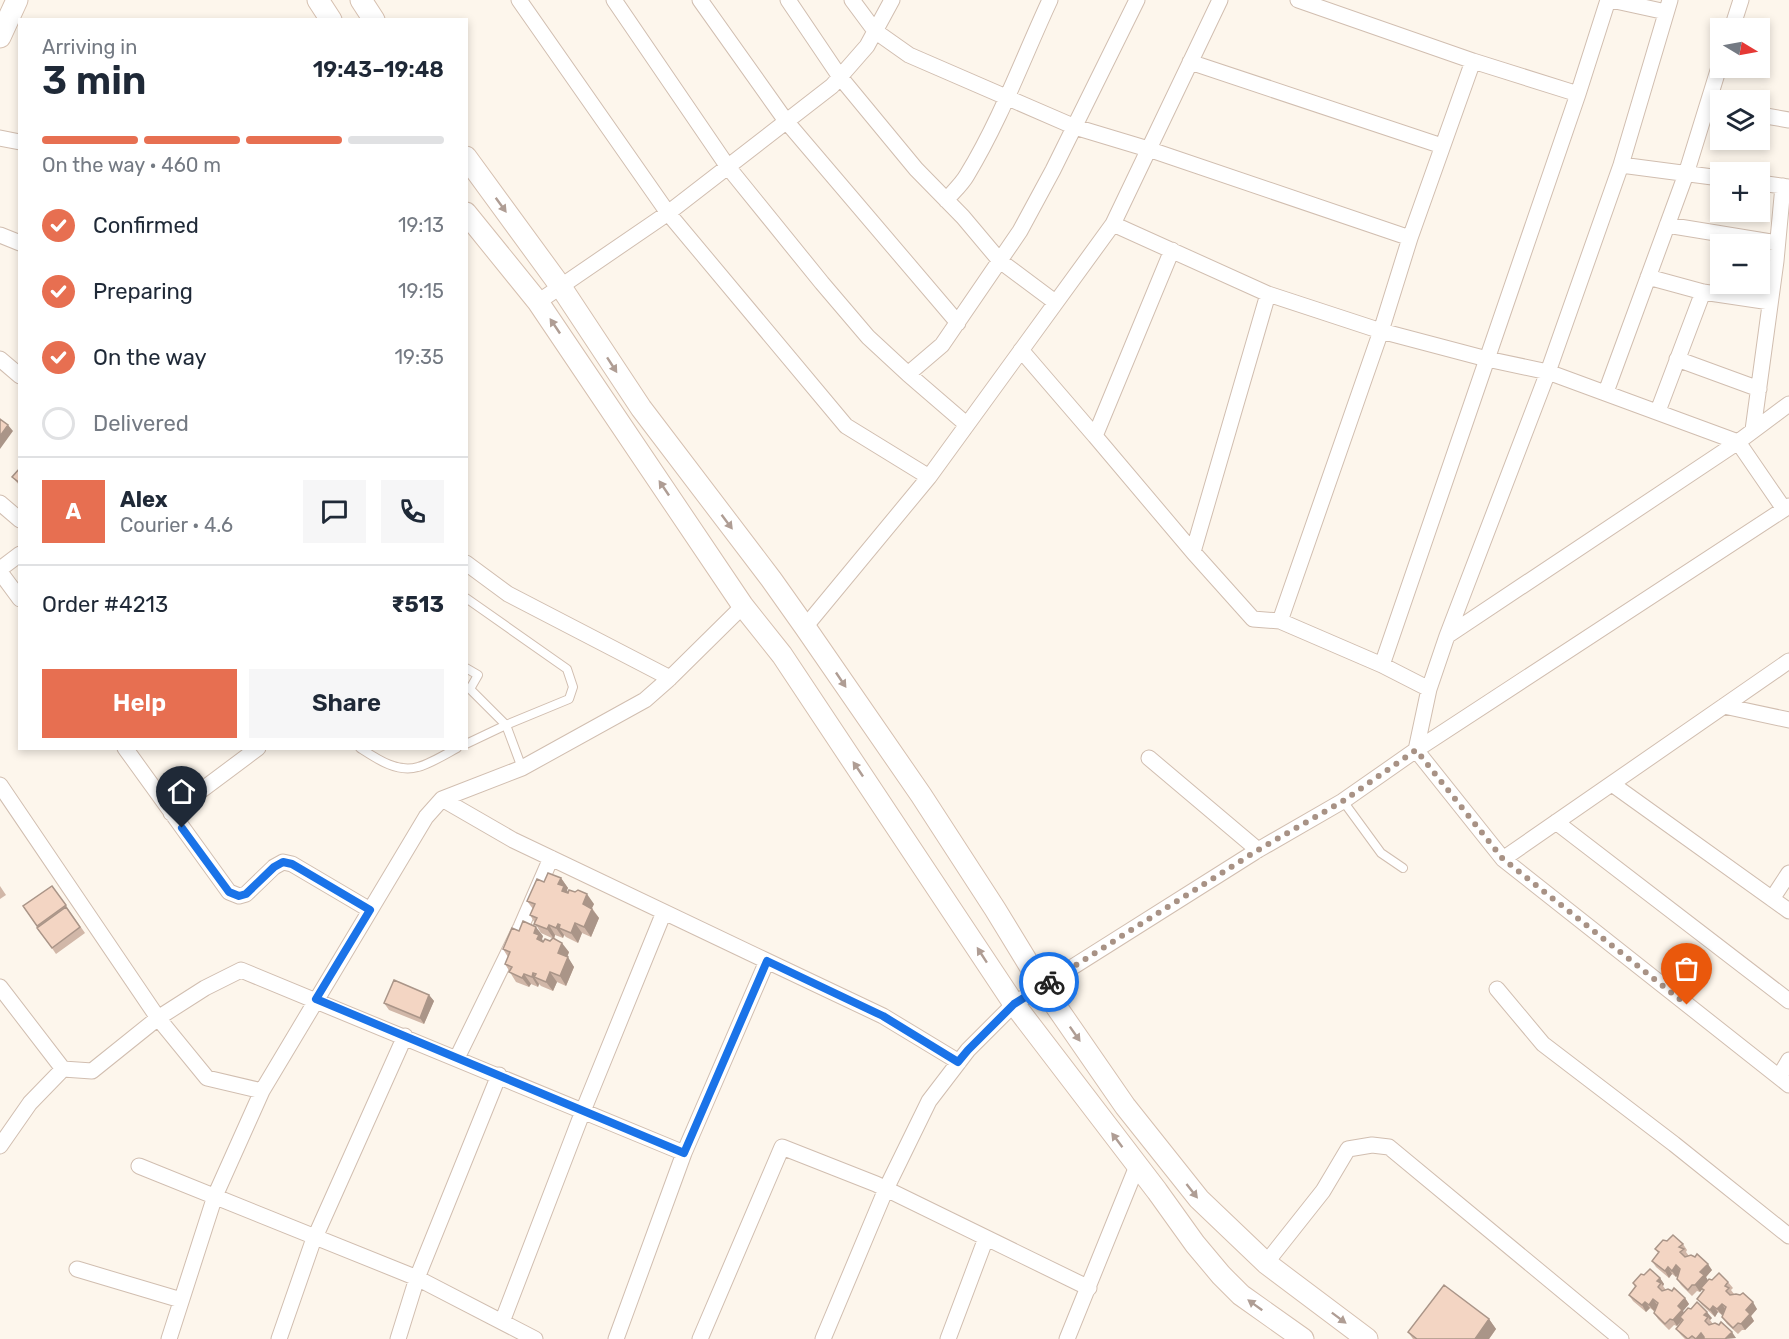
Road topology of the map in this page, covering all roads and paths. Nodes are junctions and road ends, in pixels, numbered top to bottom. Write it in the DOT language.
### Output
graph roads {
  1 [pos="17,0"];
  2 [pos="318,0"];
  3 [pos="360,0"];
  4 [pos="519,0"];
  5 [pos="614,0"];
  6 [pos="700,0"];
  7 [pos="788,0"];
  8 [pos="852,0"];
  9 [pos="892,0"];
  10 [pos="1050,0"];
  11 [pos="1137,0"];
  12 [pos="1220,0"];
  13 [pos="1298,0"];
  14 [pos="1610,0"];
  15 [pos="1741,0"];
  16 [pos="1668,6"];
  17 [pos="331,18"];
  18 [pos="373,18"];
  19 [pos="1735,18"];
  20 [pos="875,31"];
  21 [pos="0,37"];
  22 [pos="1473,61"];
  23 [pos="1190,62"];
  24 [pos="840,77"];
  25 [pos="1578,94"];
  26 [pos="1008,98"];
  27 [pos="1710,117"];
  28 [pos="1770,117"];
  29 [pos="1789,120"];
  30 [pos="786,121"];
  31 [pos="1074,127"];
  32 [pos="0,138"];
  33 [pos="18,142"];
  34 [pos="1442,146"];
  35 [pos="1148,149"];
  36 [pos="468,160"];
  37 [pos="1621,165"];
  38 [pos="728,167"];
  39 [pos="1686,174"];
  40 [pos="1710,177"];
  41 [pos="1770,185"];
  42 [pos="1786,187"];
  43 [pos="946,200"];
  44 [pos="668,213"];
  45 [pos="468,215"];
  46 [pos="1113,224"];
  47 [pos="1667,225"];
  48 [pos="0,235"];
  49 [pos="1410,238"];
  50 [pos="18,242"];
  51 [pos="1777,243"];
  52 [pos="1172,250"];
  53 [pos="1000,261"];
  54 [pos="1648,277"];
  55 [pos="561,287"];
  56 [pos="1703,292"];
  57 [pos="1268,294"];
  58 [pos="538,302"];
  59 [pos="1055,302"];
  60 [pos="1770,302"];
  61 [pos="958,323"];
  62 [pos="1381,330"];
  63 [pos="1021,350"];
  64 [pos="0,359"];
  65 [pos="1487,359"];
  66 [pos="1677,359"];
  67 [pos="1548,372"];
  68 [pos="18,373"];
  69 [pos="908,374"];
  70 [pos="1759,389"];
  71 [pos="1606,392"];
  72 [pos="1789,404"];
  73 [pos="1658,411"];
  74 [pos="966,424"];
  75 [pos="1753,430"];
  76 [pos="1095,436"];
  77 [pos="1738,441"];
  78 [pos="929,477"];
  79 [pos="0,503"];
  80 [pos="1786,507"];
  81 [pos="18,518"];
  82 [pos="1192,552"];
  83 [pos="18,556"];
  84 [pos="468,564"];
  85 [pos="0,571"];
  86 [pos="18,596"];
  87 [pos="468,599"];
  88 [pos="743,606"];
  89 [pos="1280,621"];
  90 [pos="805,627"];
  91 [pos="1447,636"];
  92 [pos="1789,661"];
  93 [pos="1382,665"];
  94 [pos="468,669"];
  95 [pos="670,678"];
  96 [pos="1429,689"];
  97 [pos="468,691"];
  98 [pos="1724,706"];
  99 [pos="1789,720"];
  100 [pos="506,725"];
  101 [pos="468,743"];
  102 [pos="126,750"];
  103 [pos="255,750"];
  104 [pos="363,750"];
  105 [pos="453,750"];
  106 [pos="1416,750"];
  107 [pos="1149,758"];
  108 [pos="522,768"];
  109 [pos="1612,784"];
  110 [pos="0,785"];
  111 [pos="442,800"];
  112 [pos="1343,801"];
  113 [pos="171,813"];
  114 [pos="1556,822"];
  115 [pos="1258,850"];
  116 [pos="551,858"];
  117 [pos="1503,859"];
  118 [pos="1403,868"];
  119 [pos="1789,873"];
  120 [pos="1772,899"];
  121 [pos="370,910"];
  122 [pos="1789,911"];
  123 [pos="664,912"];
  124 [pos="767,961"];
  125 [pos="1042,986"];
  126 [pos="0,987"];
  127 [pos="1497,989"];
  128 [pos="316,999"];
  129 [pos="1789,1001"];
  130 [pos="1014,1004"];
  131 [pos="158,1018"];
  132 [pos="405,1036"];
  133 [pos="457,1058"];
  134 [pos="1789,1060"];
  135 [pos="958,1062"];
  136 [pos="63,1069"];
  137 [pos="499,1075"];
  138 [pos="1784,1081"];
  139 [pos="262,1091"];
  140 [pos="583,1111"];
  141 [pos="0,1146"];
  142 [pos="684,1153"];
  143 [pos="139,1166"];
  144 [pos="1137,1166"];
  145 [pos="886,1189"];
  146 [pos="215,1196"];
  147 [pos="1789,1236"];
  148 [pos="315,1237"];
  149 [pos="986,1238"];
  150 [pos="1266,1263"];
  151 [pos="77,1269"];
  152 [pos="417,1278"];
  153 [pos="1089,1288"];
  154 [pos="181,1300"];
  155 [pos="502,1322"];
  156 [pos="515,1334"];
  157 [pos="169,1339"];
  158 [pos="279,1339"];
  159 [pos="398,1339"];
  160 [pos="535,1339"];
  161 [pos="616,1339"];
  162 [pos="700,1339"];
  163 [pos="823,1339"];
  164 [pos="948,1339"];
  165 [pos="1067,1339"];
  166 [pos="1303,1339"];
  167 [pos="1367,1339"];
  168 [pos="1621,1339"];
  1 -- 21 [label="street"];
  2 -- 17 [label="street"];
  3 -- 18 [label="street"];
  4 -- 44 [label="street"];
  5 -- 38 [label="street"];
  6 -- 30 [label="street"];
  7 -- 24 [label="street"];
  8 -- 20 [label="street"];
  9 -- 20 [label="street"];
  10 -- 26 [label="street"];
  11 -- 31 [label="street"];
  12 -- 23 [label="street"];
  13 -- 22 [label="street"];
  14 -- 16 [label="street"];
  14 -- 25 [label="street"];
  15 -- 19 [label="street"];
  16 -- 37 [label="street"];
  20 -- 24 [label="street"];
  20 -- 26 [label="street"];
  22 -- 25 [label="street"];
  22 -- 34 [label="street"];
  23 -- 34 [label="street"];
  23 -- 35 [label="street"];
  24 -- 30 [label="street"];
  24 -- 43 [label="street"];
  25 -- 65 [label="street"];
  26 -- 31 [label="street"];
  26 -- 43 [label="street"];
  27 -- 39 [label="street"];
  28 -- 29 [label="street"];
  30 -- 38 [label="street"];
  30 -- 61 [label="street"];
  31 -- 35 [label="street"];
  31 -- 53 [label="street"];
  32 -- 33 [label="street"];
  34 -- 49 [label="street"];
  35 -- 46 [label="street"];
  35 -- 49 [label="street"];
  36 -- 55 [label="street, one-way"];
  37 -- 39 [label="street"];
  37 -- 67 [label="street"];
  38 -- 44 [label="street"];
  38 -- 69 [label="street"];
  39 -- 40 [label="street"];
  39 -- 47 [label="street"];
  41 -- 42 [label="street"];
  42 -- 51 [label="street"];
  43 -- 53 [label="street"];
  44 -- 55 [label="street"];
  44 -- 78 [label="street"];
  45 -- 58 [label="street"];
  46 -- 52 [label="street"];
  46 -- 59 [label="street"];
  47 -- 51 [label="street"];
  47 -- 54 [label="street"];
  48 -- 50 [label="street"];
  49 -- 62 [label="street"];
  51 -- 60 [label="street"];
  52 -- 57 [label="street"];
  52 -- 76 [label="street"];
  53 -- 59 [label="street"];
  53 -- 61 [label="street"];
  54 -- 56 [label="street"];
  54 -- 71 [label="street"];
  55 -- 58 [label="street"];
  55 -- 90 [label="street, one-way"];
  56 -- 60 [label="street"];
  56 -- 66 [label="street"];
  57 -- 62 [label="street"];
  57 -- 82 [label="street"];
  88 -- 58 [label="street, one-way"];
  59 -- 63 [label="street"];
  60 -- 70 [label="street"];
  61 -- 69 [label="street"];
  62 -- 65 [label="street"];
  62 -- 89 [label="street"];
  63 -- 74 [label="street"];
  63 -- 76 [label="street"];
  64 -- 68 [label="street"];
  65 -- 67 [label="street"];
  65 -- 93 [label="street"];
  66 -- 70 [label="street"];
  66 -- 73 [label="street"];
  67 -- 71 [label="street"];
  67 -- 91 [label="street"];
  69 -- 74 [label="street"];
  70 -- 75 [label="street"];
  71 -- 73 [label="street"];
  72 -- 75 [label="street"];
  73 -- 77 [label="street"];
  74 -- 78 [label="street"];
  75 -- 77 [label="street"];
  76 -- 82 [label="street"];
  77 -- 80 [label="street"];
  77 -- 91 [label="street"];
  78 -- 90 [label="street"];
  79 -- 81 [label="street"];
  80 -- 106 [label="street"];
  82 -- 89 [label="street"];
  83 -- 85 [label="street"];
  84 -- 95 [label="street"];
  85 -- 86 [label="street"];
  87 -- 100 [label="lane"];
  88 -- 95 [label="street"];
  130 -- 88 [label="street, one-way"];
  89 -- 93 [label="street"];
  90 -- 125 [label="street, one-way"];
  91 -- 96 [label="street"];
  92 -- 98 [label="street"];
  93 -- 96 [label="street"];
  94 -- 97 [label="lane"];
  95 -- 108 [label="street"];
  96 -- 106 [label="street"];
  97 -- 100 [label="lane"];
  98 -- 99 [label="street"];
  98 -- 109 [label="street"];
  100 -- 101 [label="lane"];
  100 -- 108 [label="lane"];
  102 -- 113 [label="street"];
  103 -- 113 [label="street"];
  104 -- 105 [label="lane"];
  106 -- 112 [label="street"];
  106 -- 117 [label="street"];
  107 -- 115 [label="street"];
  108 -- 111 [label="street"];
  109 -- 114 [label="street"];
  109 -- 120 [label="street"];
  110 -- 131 [label="street"];
  111 -- 116 [label="street"];
  111 -- 121 [label="street"];
  112 -- 115 [label="street"];
  112 -- 118 [label="lane"];
  113 -- 121 [label="street"];
  114 -- 117 [label="street"];
  114 -- 129 [label="street"];
  115 -- 125 [label="street"];
  116 -- 123 [label="street"];
  116 -- 133 [label="street"];
  117 -- 138 [label="street"];
  119 -- 120 [label="street"];
  120 -- 122 [label="street"];
  121 -- 128 [label="street"];
  123 -- 124 [label="street"];
  123 -- 140 [label="street"];
  124 -- 135 [label="street"];
  124 -- 142 [label="street"];
  125 -- 130 [label="street"];
  125 -- 150 [label="street, one-way"];
  126 -- 136 [label="street"];
  127 -- 147 [label="street"];
  128 -- 131 [label="street"];
  128 -- 132 [label="street"];
  128 -- 139 [label="street"];
  130 -- 135 [label="street"];
  144 -- 130 [label="street, one-way"];
  131 -- 136 [label="street"];
  131 -- 139 [label="street"];
  132 -- 133 [label="street"];
  132 -- 148 [label="street"];
  133 -- 137 [label="street"];
  134 -- 138 [label="street"];
  135 -- 145 [label="street"];
  136 -- 141 [label="street"];
  137 -- 140 [label="street"];
  137 -- 152 [label="street"];
  139 -- 146 [label="street"];
  140 -- 142 [label="street"];
  140 -- 155 [label="street"];
  142 -- 161 [label="street"];
  143 -- 146 [label="street"];
  144 -- 153 [label="street"];
  166 -- 144 [label="street, one-way"];
  145 -- 149 [label="street"];
  145 -- 162 [label="street"];
  145 -- 163 [label="street"];
  146 -- 148 [label="street"];
  146 -- 154 [label="street"];
  148 -- 152 [label="street"];
  148 -- 158 [label="street"];
  149 -- 153 [label="street"];
  149 -- 164 [label="street"];
  150 -- 167 [label="street, one-way"];
  150 -- 168 [label="street"];
  151 -- 154 [label="street"];
  152 -- 155 [label="street"];
  152 -- 159 [label="street"];
  153 -- 165 [label="street"];
  154 -- 157 [label="street"];
  155 -- 156 [label="street"];
  156 -- 160 [label="street"];
}
